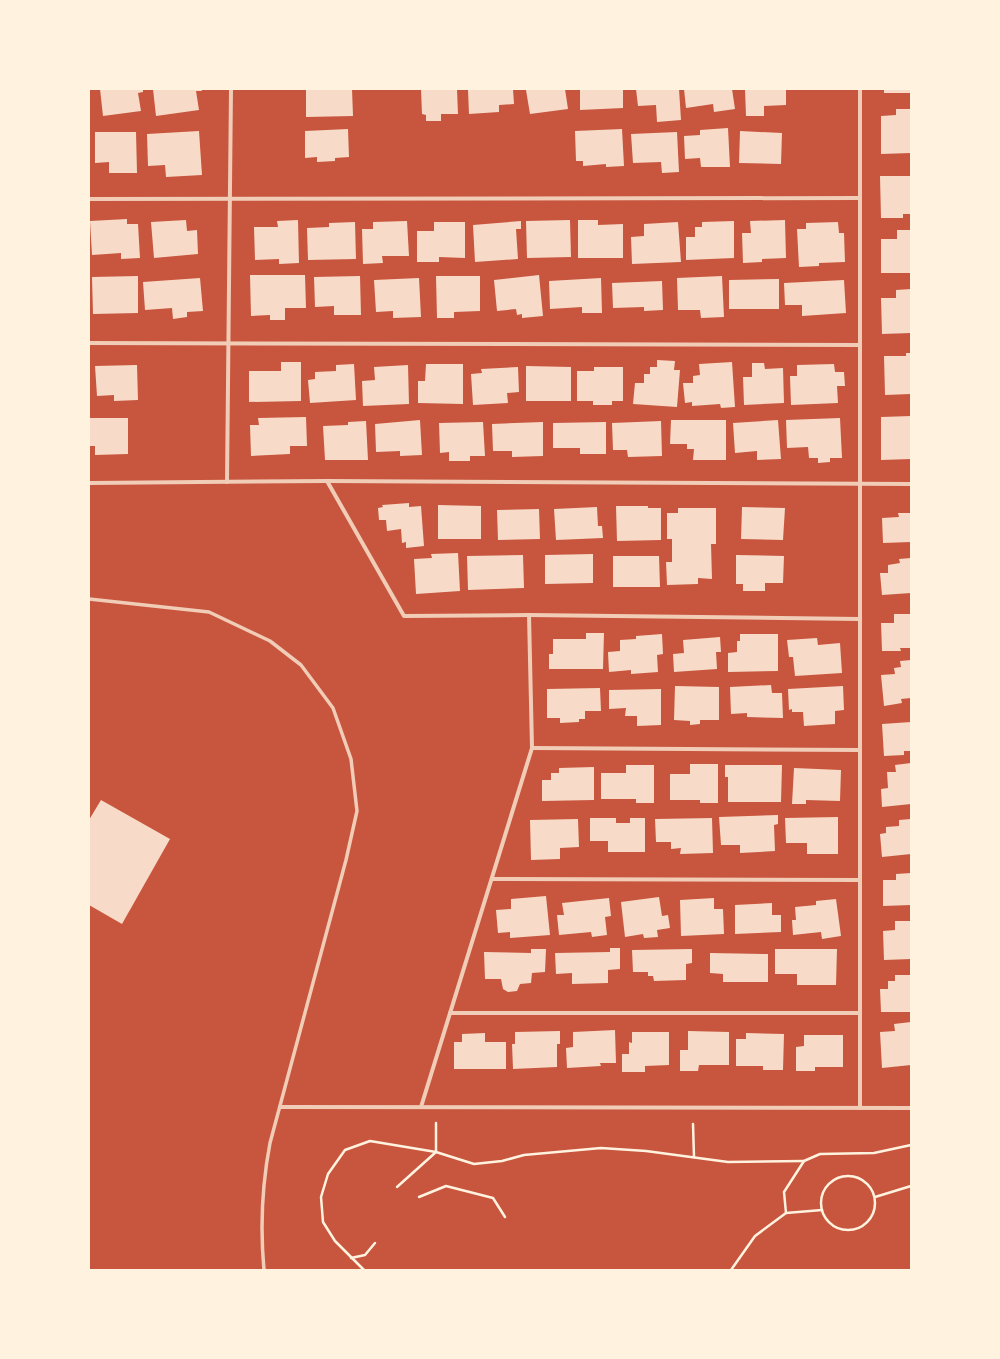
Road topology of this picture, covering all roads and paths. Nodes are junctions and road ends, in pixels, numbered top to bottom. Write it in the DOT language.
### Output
graph roads {
  1 [pos="231,89"];
  2 [pos="860,89"];
  3 [pos="860,198"];
  4 [pos="89,199"];
  5 [pos="230,199"];
  6 [pos="89,343"];
  7 [pos="228,343"];
  8 [pos="860,345"];
  9 [pos="327,481"];
  10 [pos="227,482"];
  11 [pos="859,483"];
  12 [pos="89,484"];
  13 [pos="911,484"];
  14 [pos="89,599"];
  15 [pos="529,615"];
  16 [pos="859,619"];
  17 [pos="532,748"];
  18 [pos="860,750"];
  19 [pos="492,879"];
  20 [pos="860,880"];
  21 [pos="450,1013"];
  22 [pos="860,1013"];
  23 [pos="280,1107"];
  24 [pos="422,1107"];
  25 [pos="436,1107"];
  26 [pos="693,1108"];
  27 [pos="860,1108"];
  28 [pos="911,1108"];
  29 [pos="911,1145"];
  30 [pos="436,1152"];
  31 [pos="694,1158"];
  32 [pos="804,1161"];
  33 [pos="911,1186"];
  34 [pos="397,1187"];
  35 [pos="420,1197"];
  36 [pos="875,1197"];
  37 [pos="822,1210"];
  38 [pos="786,1213"];
  39 [pos="505,1217"];
  40 [pos="375,1243"];
  41 [pos="350,1258"];
  42 [pos="264,1270"];
  43 [pos="364,1270"];
  44 [pos="731,1270"];
  1 -- 5 [label="street"];
  2 -- 3 [label="street"];
  3 -- 5 [label="street"];
  3 -- 8 [label="street"];
  4 -- 5 [label="street"];
  5 -- 7 [label="street"];
  6 -- 7 [label="street"];
  7 -- 8 [label="street"];
  7 -- 10 [label="street"];
  8 -- 11 [label="street"];
  9 -- 10 [label="street"];
  9 -- 11 [label="street"];
  9 -- 15 [label="street"];
  10 -- 12 [label="street"];
  11 -- 13 [label="street"];
  11 -- 16 [label="street"];
  14 -- 23 [label="street"];
  15 -- 16 [label="street"];
  15 -- 17 [label="street"];
  16 -- 18 [label="street"];
  17 -- 18 [label="street"];
  17 -- 19 [label="street"];
  18 -- 20 [label="street"];
  19 -- 20 [label="street"];
  19 -- 21 [label="street"];
  20 -- 22 [label="street"];
  21 -- 22 [label="street"];
  21 -- 24 [label="street"];
  22 -- 27 [label="street"];
  23 -- 24 [label="street"];
  23 -- 42 [label="street"];
  24 -- 25 [label="street"];
  25 -- 26 [label="street"];
  25 -- 30 [label="path"];
  26 -- 27 [label="street"];
  26 -- 31 [label="path"];
  27 -- 28 [label="street"];
  29 -- 32 [label="path"];
  30 -- 31 [label="path"];
  30 -- 34 [label="path"];
  30 -- 41 [label="path"];
  31 -- 32 [label="path"];
  32 -- 38 [label="path"];
  33 -- 36 [label="path"];
  35 -- 39 [label="path"];
  36 -- 37 [label="path"];
  36 -- 37 [label="path"];
  37 -- 38 [label="path"];
  38 -- 44 [label="path"];
  40 -- 41 [label="path"];
  41 -- 43 [label="path"];
}
